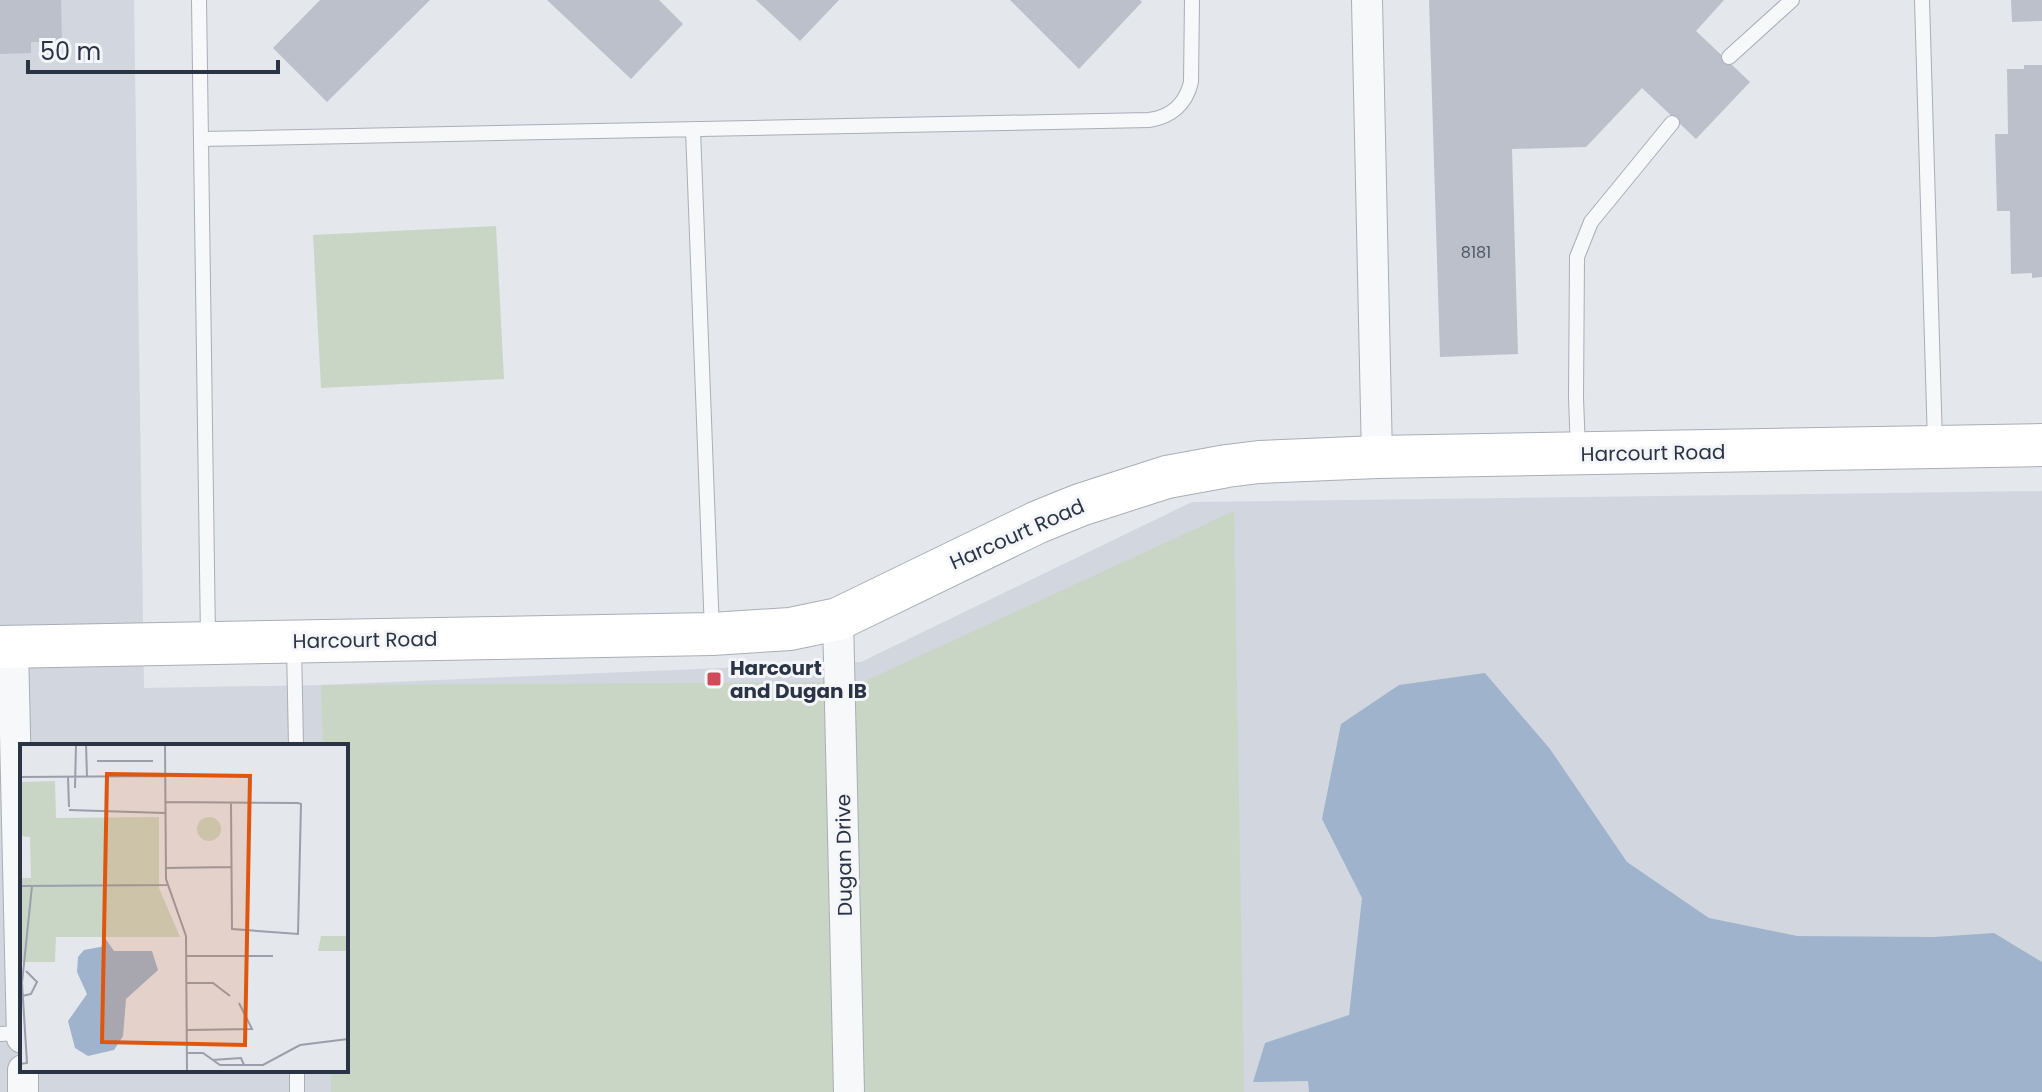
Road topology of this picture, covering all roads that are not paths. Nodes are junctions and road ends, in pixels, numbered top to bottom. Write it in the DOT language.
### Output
graph roads {
  1 [pos="199,0"];
  2 [pos="1192,0"];
  3 [pos="1367,0"];
  4 [pos="1792,0"];
  5 [pos="1922,0"];
  6 [pos="1729,57"];
  7 [pos="1672,123"];
  8 [pos="693,129"];
  9 [pos="201,139"];
  10 [pos="2042,445"];
  11 [pos="1936,447"];
  12 [pos="1578,455"];
  13 [pos="1377,457"];
  14 [pos="838,619"];
  15 [pos="712,634"];
  16 [pos="294,642"];
  17 [pos="208,643"];
  18 [pos="7,647"];
  19 [pos="296,744"];
  20 [pos="20,984"];
  21 [pos="0,1034"];
  22 [pos="20,1036"];
  23 [pos="849,1092"];
  1 -- 9 [label="lane"];
  2 -- 8 [label="lane"];
  3 -- 13 [label="street"];
  4 -- 6 [label="lane"];
  5 -- 11 [label="lane"];
  7 -- 12 [label="lane"];
  8 -- 9 [label="lane"];
  8 -- 15 [label="lane"];
  9 -- 17 [label="lane"];
  10 -- 11 [label="street, Harcourt Road"];
  11 -- 12 [label="street, Harcourt Road"];
  12 -- 13 [label="street, Harcourt Road"];
  13 -- 14 [label="street, Harcourt Road"];
  14 -- 15 [label="street, Harcourt Road"];
  14 -- 23 [label="street, Dugan Drive"];
  15 -- 16 [label="street, Harcourt Road"];
  16 -- 17 [label="street, Harcourt Road"];
  16 -- 19 [label="lane"];
  17 -- 18 [label="street, Harcourt Road"];
  18 -- 20 [label="street"];
  21 -- 22 [label="lane"];
}
